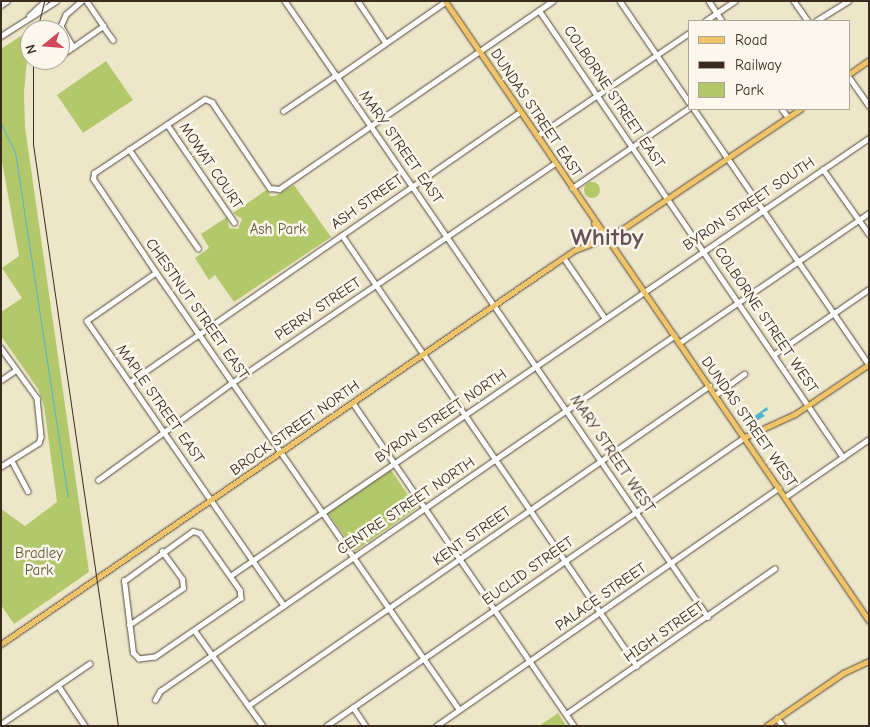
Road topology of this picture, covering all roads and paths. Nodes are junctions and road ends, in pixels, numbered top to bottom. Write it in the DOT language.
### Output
graph roads {
  1 [pos="7,1"];
  2 [pos="45,1"];
  3 [pos="56,1"];
  4 [pos="82,1"];
  5 [pos="86,1"];
  6 [pos="285,1"];
  7 [pos="358,1"];
  8 [pos="553,1"];
  9 [pos="709,1"];
  10 [pos="735,1"];
  11 [pos="794,1"];
  12 [pos="848,1"];
  13 [pos="445,2"];
  14 [pos="621,2"];
  15 [pos="1,6"];
  16 [pos="540,10"];
  17 [pos="717,13"];
  18 [pos="29,16"];
  19 [pos="706,20"];
  20 [pos="721,20"];
  21 [pos="807,20"];
  22 [pos="818,20"];
  23 [pos="103,26"];
  24 [pos="688,34"];
  25 [pos="1,36"];
  26 [pos="113,40"];
  27 [pos="386,43"];
  28 [pos="73,47"];
  29 [pos="70,49"];
  30 [pos="479,51"];
  31 [pos="658,56"];
  32 [pos="869,60"];
  33 [pos="850,74"];
  34 [pos="337,76"];
  35 [pos="850,77"];
  36 [pos="598,95"];
  37 [pos="688,101"];
  38 [pos="869,106"];
  39 [pos="688,109"];
  40 [pos="695,110"];
  41 [pos="783,110"];
  42 [pos="798,110"];
  43 [pos="283,111"];
  44 [pos="520,112"];
  45 [pos="788,117"];
  46 [pos="167,124"];
  47 [pos="371,126"];
  48 [pos="537,136"];
  49 [pos="869,138"];
  50 [pos="634,147"];
  51 [pos="129,149"];
  52 [pos="728,158"];
  53 [pos="555,162"];
  54 [pos="823,169"];
  55 [pos="413,186"];
  56 [pos="572,188"];
  57 [pos="668,198"];
  58 [pos="764,210"];
  59 [pos="869,213"];
  60 [pos="592,217"];
  61 [pos="859,220"];
  62 [pos="234,222"];
  63 [pos="869,234"];
  64 [pos="342,235"];
  65 [pos="447,235"];
  66 [pos="607,238"];
  67 [pos="591,244"];
  68 [pos="198,248"];
  69 [pos="704,250"];
  70 [pos="564,258"];
  71 [pos="799,262"];
  72 [pos="156,273"];
  73 [pos="375,285"];
  74 [pos="869,289"];
  75 [pos="643,292"];
  76 [pos="739,302"];
  77 [pos="494,306"];
  78 [pos="834,313"];
  79 [pos="605,318"];
  80 [pos="198,333"];
  81 [pos="674,336"];
  82 [pos="679,343"];
  83 [pos="1,348"];
  84 [pos="424,354"];
  85 [pos="773,355"];
  86 [pos="869,364"];
  87 [pos="536,366"];
  88 [pos="16,370"];
  89 [pos="744,374"];
  90 [pos="1,380"];
  91 [pos="130,382"];
  92 [pos="233,382"];
  93 [pos="709,386"];
  94 [pos="715,395"];
  95 [pos="353,403"];
  96 [pos="808,405"];
  97 [pos="567,411"];
  98 [pos="465,414"];
  99 [pos="164,432"];
  100 [pos="744,437"];
  101 [pos="869,440"];
  102 [pos="282,452"];
  103 [pos="843,456"];
  104 [pos="496,460"];
  105 [pos="12,461"];
  106 [pos="601,461"];
  107 [pos="394,463"];
  108 [pos="1,467"];
  109 [pos="98,480"];
  110 [pos="779,488"];
  111 [pos="28,491"];
  112 [pos="785,496"];
  113 [pos="212,501"];
  114 [pos="425,508"];
  115 [pos="530,510"];
  116 [pos="636,511"];
  117 [pos="322,512"];
  118 [pos="162,551"];
  119 [pos="354,557"];
  120 [pos="460,559"];
  121 [pos="252,560"];
  122 [pos="565,561"];
  123 [pos="671,564"];
  124 [pos="774,569"];
  125 [pos="230,576"];
  126 [pos="284,606"];
  127 [pos="389,608"];
  128 [pos="495,609"];
  129 [pos="600,613"];
  130 [pos="708,617"];
  131 [pos="869,622"];
  132 [pos="129,625"];
  133 [pos="196,631"];
  134 [pos="1,644"];
  135 [pos="213,655"];
  136 [pos="423,659"];
  137 [pos="530,661"];
  138 [pos="869,661"];
  139 [pos="89,664"];
  140 [pos="637,666"];
  141 [pos="58,685"];
  142 [pos="155,700"];
  143 [pos="249,705"];
  144 [pos="353,706"];
  145 [pos="459,710"];
  146 [pos="566,714"];
  147 [pos="777,718"];
  148 [pos="1,724"];
  149 [pos="86,726"];
  150 [pos="263,726"];
  151 [pos="326,726"];
  152 [pos="366,726"];
  153 [pos="436,726"];
  154 [pos="574,726"];
  155 [pos="766,726"];
  156 [pos="783,726"];
  1 -- 15 [label="street"];
  2 -- 18 [label="street"];
  3 -- 18 [label="street"];
  4 -- 28 [label="street"];
  5 -- 23 [label="street"];
  6 -- 34 [label="street, MARY STREET EAST"];
  7 -- 27 [label="street"];
  8 -- 16 [label="street"];
  9 -- 17 [label="street"];
  10 -- 17 [label="street"];
  11 -- 21 [label="street"];
  12 -- 22 [label="street"];
  13 -- 27 [label="street"];
  13 -- 30 [label="main road, DUNDAS STREET EAST"];
  14 -- 31 [label="street"];
  16 -- 30 [label="street"];
  16 -- 36 [label="street, COLBORNE STREET EAST"];
  17 -- 19 [label="street"];
  17 -- 20 [label="street"];
  18 -- 25 [label="street"];
  23 -- 26 [label="street"];
  23 -- 28 [label="street"];
  24 -- 31 [label="street"];
  27 -- 34 [label="street"];
  28 -- 29 [label="street"];
  30 -- 44 [label="main road, DUNDAS STREET EAST"];
  30 -- 47 [label="street"];
  31 -- 36 [label="street"];
  31 -- 37 [label="street"];
  32 -- 33 [label="main road"];
  34 -- 43 [label="street"];
  34 -- 47 [label="street, MARY STREET EAST"];
  35 -- 38 [label="street"];
  36 -- 48 [label="street"];
  36 -- 50 [label="street, COLBORNE STREET EAST"];
  39 -- 50 [label="street"];
  40 -- 52 [label="street"];
  41 -- 45 [label="street"];
  42 -- 45 [label="main road, BROCK STREET NORTH"];
  44 -- 48 [label="main road, DUNDAS STREET EAST"];
  44 -- 55 [label="street, ASH STREET"];
  45 -- 52 [label="main road, BROCK STREET NORTH"];
  46 -- 47 [label="street"];
  46 -- 51 [label="street"];
  46 -- 62 [label="street, MOWAT COURT"];
  47 -- 55 [label="street, MARY STREET EAST"];
  48 -- 53 [label="main road, DUNDAS STREET EAST"];
  49 -- 54 [label="street, BYRON STREET SOUTH"];
  50 -- 56 [label="street"];
  50 -- 57 [label="street, COLBORNE STREET EAST"];
  51 -- 68 [label="street"];
  51 -- 72 [label="street, CHESTNUT STREET EAST"];
  52 -- 57 [label="main road, BROCK STREET NORTH"];
  52 -- 58 [label="street"];
  53 -- 56 [label="main road, DUNDAS STREET EAST"];
  53 -- 65 [label="street, PERRY STREET"];
  54 -- 58 [label="street, BYRON STREET SOUTH"];
  54 -- 61 [label="street"];
  55 -- 64 [label="street, ASH STREET"];
  55 -- 65 [label="street, MARY STREET EAST"];
  56 -- 60 [label="main road, DUNDAS STREET EAST"];
  57 -- 66 [label="main road, BROCK STREET NORTH"];
  57 -- 69 [label="street, COLBORNE STREET WEST"];
  58 -- 69 [label="street, BYRON STREET SOUTH"];
  58 -- 71 [label="street"];
  59 -- 61 [label="street"];
  60 -- 66 [label="main road, DUNDAS STREET EAST"];
  60 -- 67 [label="main road"];
  61 -- 63 [label="street"];
  61 -- 71 [label="street"];
  64 -- 73 [label="street"];
  64 -- 80 [label="street, ASH STREET"];
  65 -- 73 [label="street, PERRY STREET"];
  65 -- 77 [label="street, MARY STREET EAST"];
  66 -- 67 [label="main road, BROCK STREET NORTH"];
  66 -- 75 [label="main road, DUNDAS STREET WEST"];
  67 -- 70 [label="main road, BROCK STREET NORTH"];
  69 -- 75 [label="street, BYRON STREET SOUTH"];
  69 -- 76 [label="street, COLBORNE STREET WEST"];
  70 -- 77 [label="main road, BROCK STREET NORTH"];
  70 -- 79 [label="street"];
  71 -- 76 [label="street"];
  71 -- 78 [label="street"];
  72 -- 80 [label="street, CHESTNUT STREET EAST"];
  72 -- 91 [label="street, MAPLE STREET EAST"];
  73 -- 84 [label="street"];
  73 -- 92 [label="street, PERRY STREET"];
  74 -- 78 [label="street"];
  75 -- 79 [label="street, BYRON STREET NORTH"];
  75 -- 81 [label="main road, DUNDAS STREET WEST"];
  76 -- 82 [label="street"];
  76 -- 85 [label="street, COLBORNE STREET WEST"];
  77 -- 84 [label="main road, BROCK STREET NORTH"];
  77 -- 87 [label="street, MARY STREET WEST"];
  78 -- 85 [label="street"];
  78 -- 86 [label="street"];
  79 -- 87 [label="street, BYRON STREET NORTH"];
  80 -- 91 [label="street, ASH STREET"];
  80 -- 92 [label="street, CHESTNUT STREET EAST"];
  81 -- 82 [label="main road, DUNDAS STREET WEST"];
  81 -- 97 [label="street, CENTRE STREET NORTH"];
  82 -- 93 [label="main road, DUNDAS STREET WEST"];
  83 -- 88 [label="street"];
  84 -- 95 [label="main road, BROCK STREET NORTH"];
  84 -- 98 [label="street"];
  85 -- 96 [label="street, COLBORNE STREET WEST"];
  86 -- 96 [label="main road"];
  87 -- 97 [label="street, MARY STREET WEST"];
  87 -- 98 [label="street, BYRON STREET NORTH"];
  88 -- 90 [label="street"];
  88 -- 105 [label="street"];
  89 -- 94 [label="street"];
  91 -- 99 [label="street, MAPLE STREET EAST"];
  92 -- 99 [label="street, PERRY STREET"];
  92 -- 102 [label="street, CHESTNUT STREET EAST"];
  93 -- 94 [label="main road, DUNDAS STREET WEST"];
  93 -- 106 [label="street, KENT STREET"];
  94 -- 100 [label="main road, DUNDAS STREET WEST"];
  95 -- 102 [label="main road, BROCK STREET NORTH"];
  95 -- 107 [label="street"];
  96 -- 100 [label="main road"];
  96 -- 103 [label="street, COLBORNE STREET WEST"];
  97 -- 104 [label="street, CENTRE STREET NORTH"];
  97 -- 106 [label="street, MARY STREET WEST"];
  98 -- 104 [label="street"];
  98 -- 107 [label="street, BYRON STREET NORTH"];
  99 -- 109 [label="street, PERRY STREET"];
  99 -- 113 [label="street, MAPLE STREET EAST"];
  100 -- 110 [label="main road, DUNDAS STREET WEST"];
  100 -- 116 [label="street, EUCLID STREET"];
  101 -- 103 [label="street"];
  102 -- 113 [label="main road, BROCK STREET NORTH"];
  102 -- 117 [label="street, CHESTNUT STREET EAST"];
  103 -- 112 [label="street"];
  104 -- 114 [label="street, CENTRE STREET NORTH"];
  104 -- 115 [label="street"];
  105 -- 108 [label="street"];
  105 -- 111 [label="street"];
  106 -- 115 [label="street, KENT STREET"];
  106 -- 116 [label="street, MARY STREET WEST"];
  107 -- 114 [label="street"];
  107 -- 117 [label="street, BYRON STREET NORTH"];
  110 -- 112 [label="main road, DUNDAS STREET WEST"];
  110 -- 123 [label="street, PALACE STREET"];
  112 -- 131 [label="main road, DUNDAS STREET WEST"];
  113 -- 121 [label="street, MAPLE STREET EAST"];
  113 -- 134 [label="main road, BROCK STREET NORTH"];
  114 -- 119 [label="street, CENTRE STREET NORTH"];
  114 -- 120 [label="street"];
  115 -- 120 [label="street, KENT STREET"];
  115 -- 122 [label="street"];
  116 -- 122 [label="street, EUCLID STREET"];
  116 -- 123 [label="street, MARY STREET WEST"];
  117 -- 119 [label="street, CHESTNUT STREET EAST"];
  117 -- 121 [label="street, BYRON STREET NORTH"];
  118 -- 125 [label="street"];
  118 -- 132 [label="street"];
  118 -- 132 [label="street"];
  119 -- 126 [label="street, CENTRE STREET NORTH"];
  119 -- 127 [label="street, CHESTNUT STREET EAST"];
  120 -- 127 [label="street, KENT STREET"];
  120 -- 128 [label="street"];
  121 -- 125 [label="street, BYRON STREET NORTH"];
  121 -- 126 [label="street, MAPLE STREET EAST"];
  122 -- 128 [label="street, EUCLID STREET"];
  122 -- 129 [label="street"];
  123 -- 129 [label="street, PALACE STREET"];
  123 -- 130 [label="street, MARY STREET WEST"];
  124 -- 130 [label="street, HIGH STREET"];
  125 -- 133 [label="street"];
  126 -- 135 [label="street, CENTRE STREET NORTH"];
  127 -- 136 [label="street, CHESTNUT STREET EAST"];
  127 -- 143 [label="street, KENT STREET"];
  128 -- 136 [label="street, EUCLID STREET"];
  128 -- 137 [label="street"];
  129 -- 137 [label="street, PALACE STREET"];
  129 -- 140 [label="street"];
  130 -- 140 [label="street, HIGH STREET"];
  132 -- 133 [label="street"];
  133 -- 135 [label="street"];
  135 -- 142 [label="street, CENTRE STREET NORTH"];
  135 -- 143 [label="street"];
  136 -- 144 [label="street, EUCLID STREET"];
  136 -- 145 [label="street, CHESTNUT STREET EAST"];
  137 -- 145 [label="street, PALACE STREET"];
  137 -- 146 [label="street"];
  138 -- 147 [label="main road"];
  139 -- 141 [label="street"];
  140 -- 146 [label="street, HIGH STREET"];
  141 -- 148 [label="street"];
  141 -- 149 [label="street"];
  143 -- 150 [label="street"];
  144 -- 151 [label="street, EUCLID STREET"];
  144 -- 152 [label="street"];
  145 -- 153 [label="street, PALACE STREET"];
  146 -- 154 [label="street"];
  147 -- 155 [label="main road"];
  147 -- 156 [label="street"];
}
